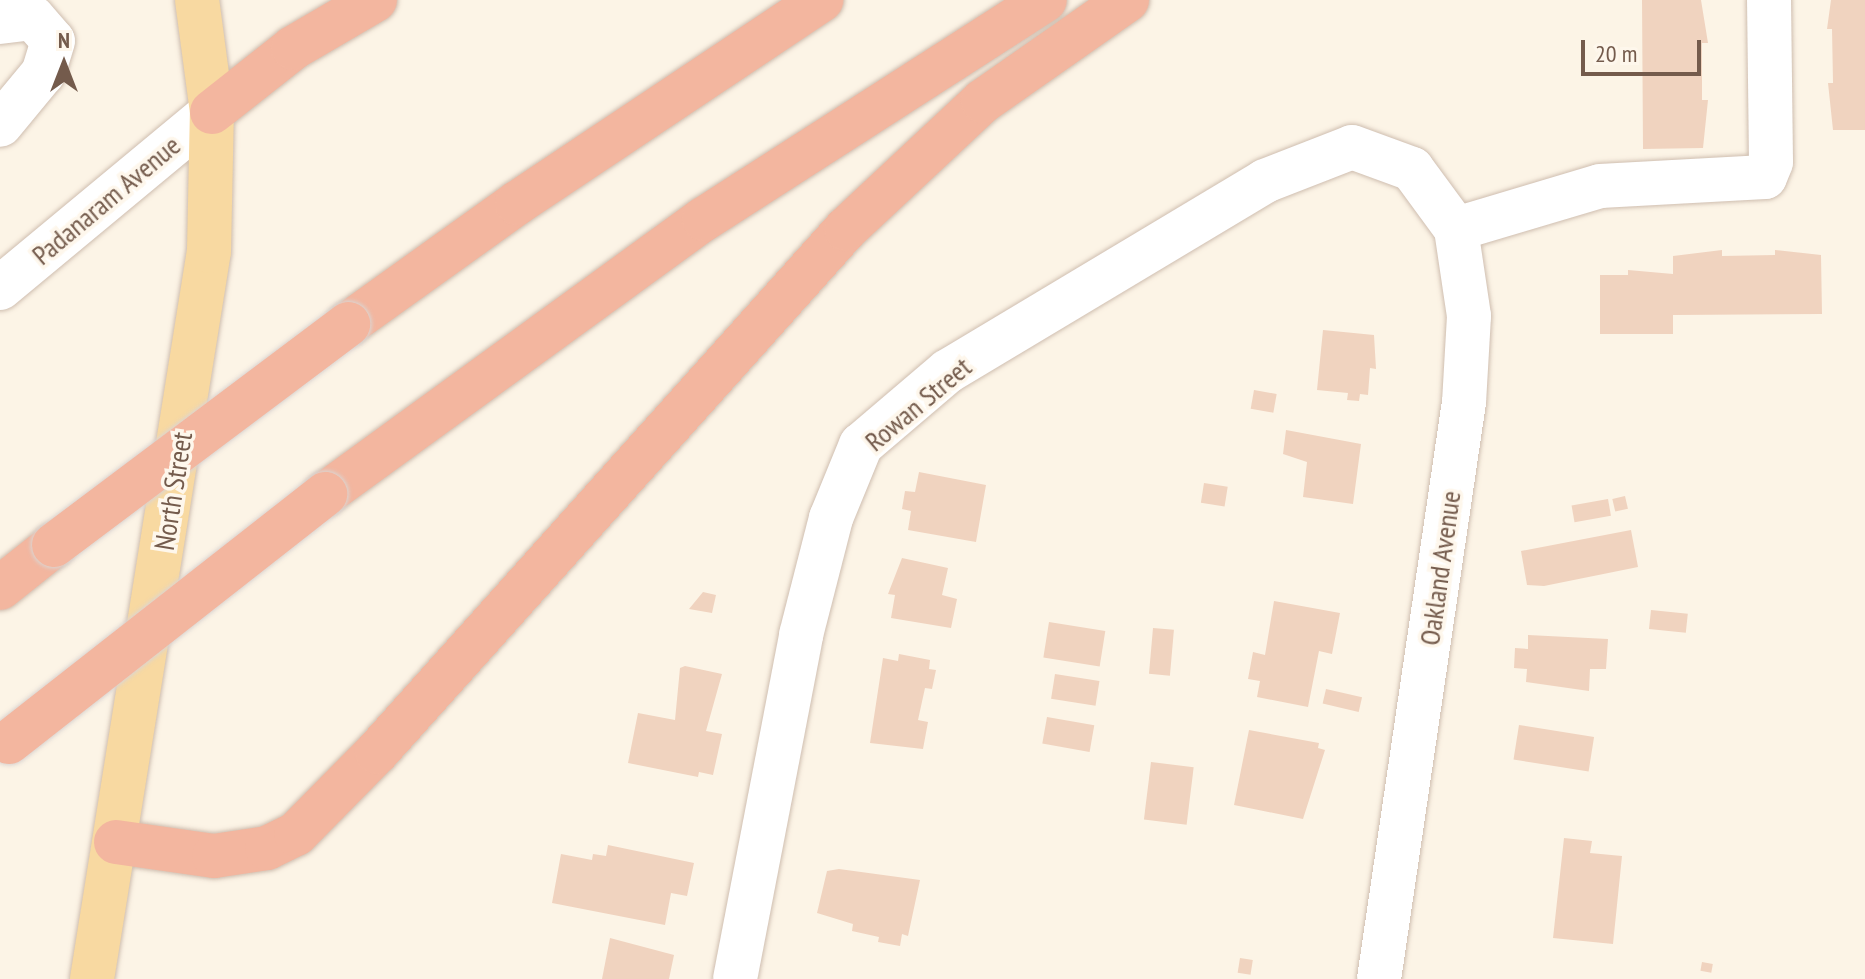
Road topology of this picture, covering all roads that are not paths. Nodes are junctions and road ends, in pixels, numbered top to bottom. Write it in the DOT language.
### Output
graph roads {
  1 [pos="197,0"];
  2 [pos="375,0"];
  3 [pos="821,0"];
  4 [pos="1045,0"];
  5 [pos="1127,0"];
  6 [pos="1769,0"];
  7 [pos="0,22"];
  8 [pos="212,112"];
  9 [pos="0,125"];
  10 [pos="1412,169"];
  11 [pos="1456,229"];
  12 [pos="0,288"];
  13 [pos="0,588"];
  14 [pos="5,745"];
  15 [pos="116,842"];
  16 [pos="92,979"];
  17 [pos="735,979"];
  18 [pos="1379,979"];
  1 -- 8 [label="main road, North Street"];
  2 -- 8 [label="highway"];
  3 -- 13 [label="highway, bridge"];
  4 -- 14 [label="highway, bridge"];
  5 -- 15 [label="highway"];
  6 -- 11 [label="street"];
  7 -- 9 [label="street"];
  8 -- 12 [label="street, Padanaram Avenue"];
  8 -- 15 [label="main road, North Street"];
  10 -- 11 [label="street, Oakland Avenue"];
  10 -- 17 [label="street, Rowan Street"];
  11 -- 18 [label="street, Oakland Avenue"];
  15 -- 16 [label="main road, North Street"];
}
